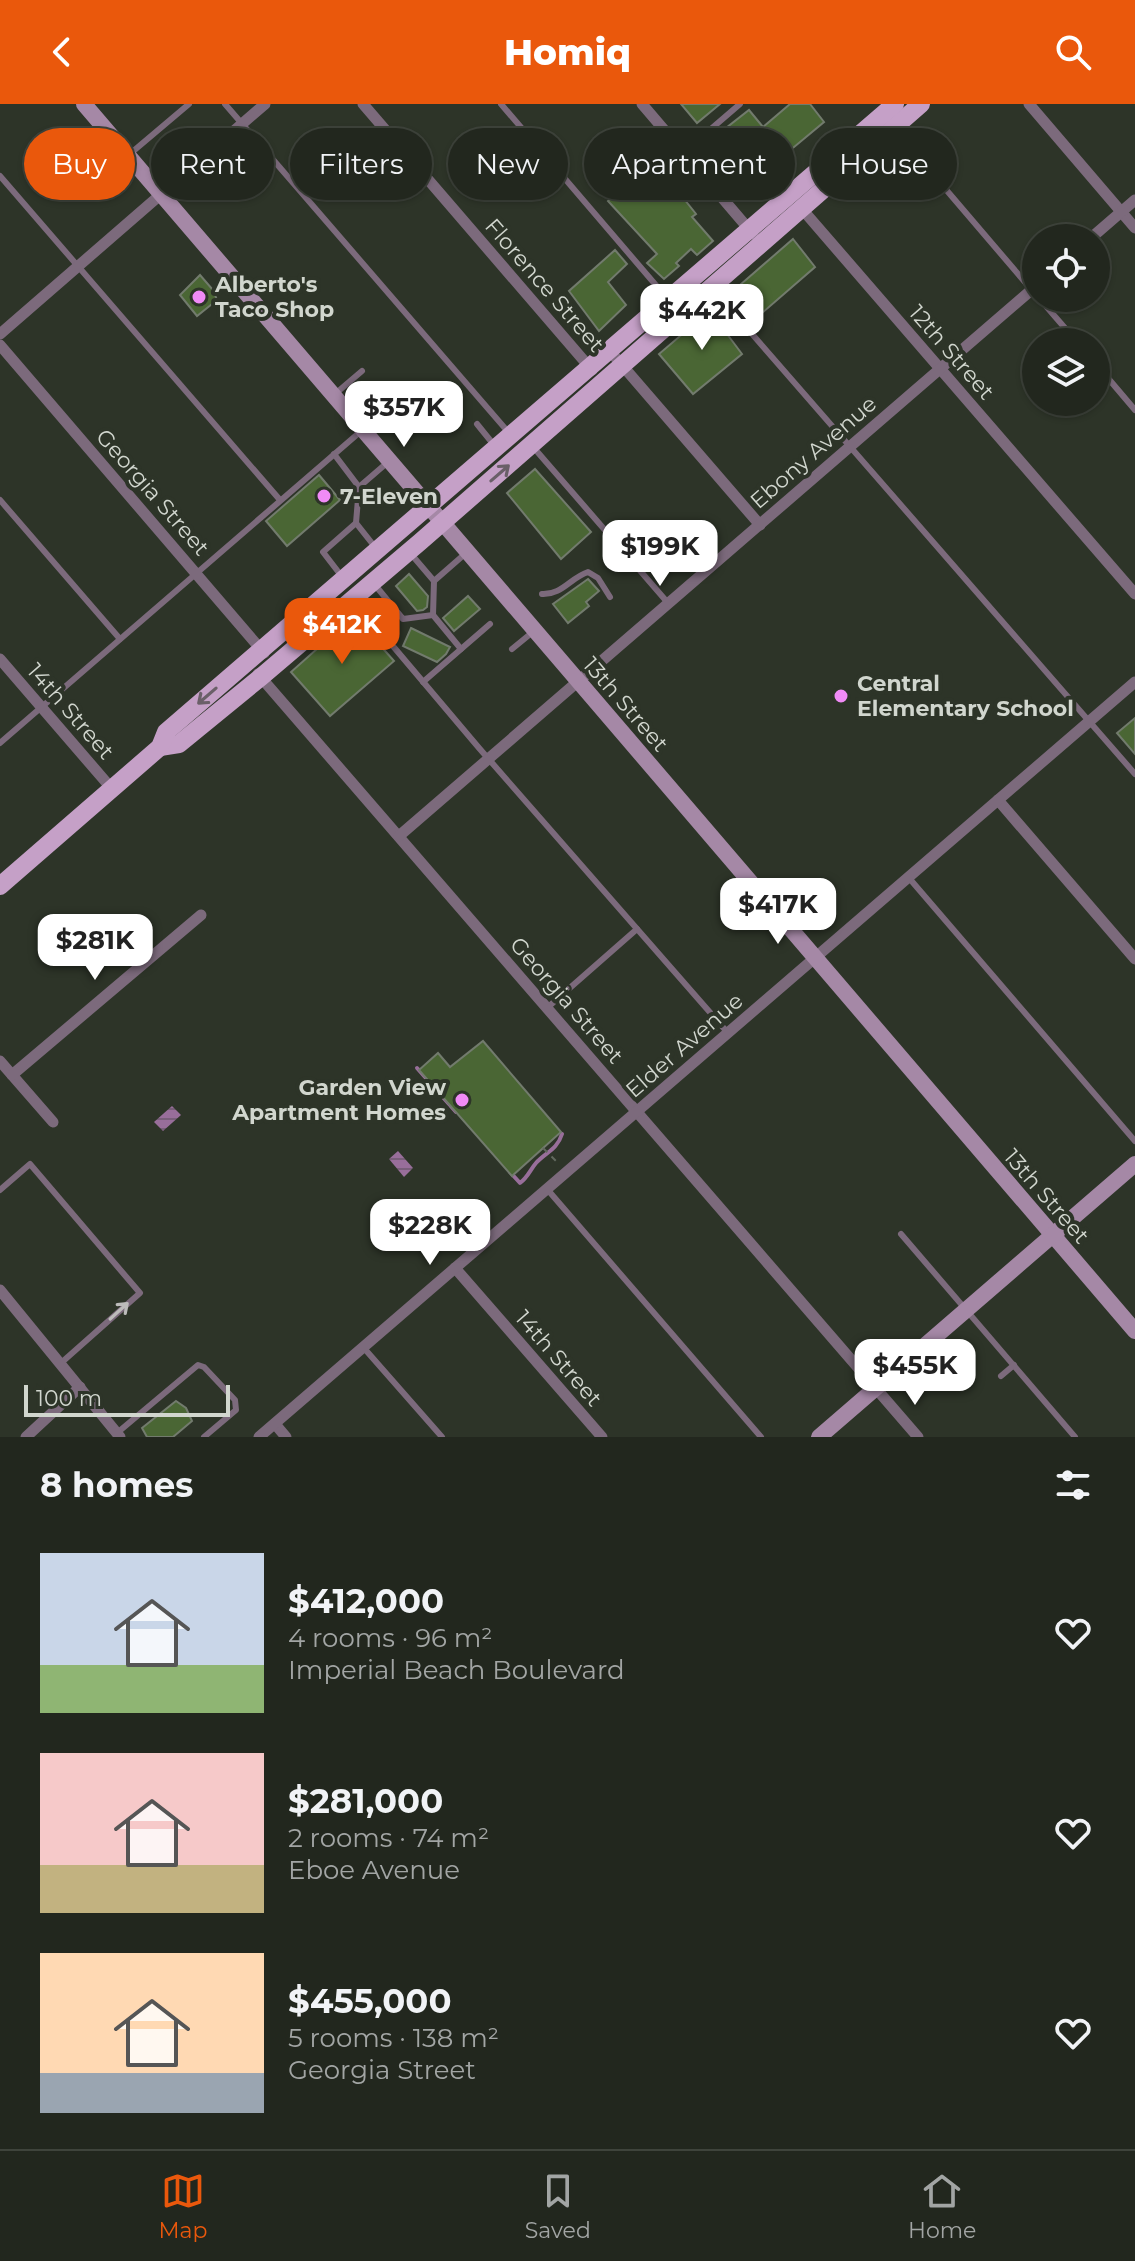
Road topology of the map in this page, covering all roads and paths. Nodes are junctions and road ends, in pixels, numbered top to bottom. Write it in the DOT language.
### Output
graph roads {
  1 [pos="84,104"];
  2 [pos="189,104"];
  3 [pos="225,104"];
  4 [pos="265,104"];
  5 [pos="363,104"];
  6 [pos="501,104"];
  7 [pos="642,104"];
  8 [pos="740,104"];
  9 [pos="895,104"];
  10 [pos="920,104"];
  11 [pos="1029,104"];
  12 [pos="242,124"];
  13 [pos="104,128"];
  14 [pos="237,128"];
  15 [pos="662,128"];
  16 [pos="712,128"];
  17 [pos="894,128"];
  18 [pos="135,150"];
  19 [pos="135,164"];
  20 [pos="0,176"];
  21 [pos="151,182"];
  22 [pos="154,200"];
  23 [pos="166,200"];
  24 [pos="723,200"];
  25 [pos="812,200"];
  26 [pos="956,200"];
  27 [pos="1135,200"];
  28 [pos="802,209"];
  29 [pos="1121,213"];
  30 [pos="1108,224"];
  31 [pos="1135,228"];
  32 [pos="749,230"];
  33 [pos="762,245"];
  34 [pos="77,267"];
  35 [pos="1022,276"];
  36 [pos="712,288"];
  37 [pos="668,300"];
  38 [pos="1022,303"];
  39 [pos="1052,312"];
  40 [pos="1066,328"];
  41 [pos="0,334"];
  42 [pos="0,345"];
  43 [pos="609,350"];
  44 [pos="623,366"];
  45 [pos="590,367"];
  46 [pos="940,369"];
  47 [pos="362,371"];
  48 [pos="1110,381"];
  49 [pos="603,383"];
  50 [pos="332,396"];
  51 [pos="1135,410"];
  52 [pos="477,424"];
  53 [pos="361,431"];
  54 [pos="504,442"];
  55 [pos="532,445"];
  56 [pos="851,446"];
  57 [pos="334,454"];
  58 [pos="388,462"];
  59 [pos="359,487"];
  60 [pos="0,500"];
  61 [pos="280,500"];
  62 [pos="427,507"];
  63 [pos="356,523"];
  64 [pos="441,524"];
  65 [pos="760,525"];
  66 [pos="378,550"];
  67 [pos="409,552"];
  68 [pos="466,553"];
  69 [pos="196,574"];
  70 [pos="344,579"];
  71 [pos="434,581"];
  72 [pos="372,583"];
  73 [pos="542,594"];
  74 [pos="1135,594"];
  75 [pos="610,597"];
  76 [pos="353,599"];
  77 [pos="669,603"];
  78 [pos="433,615"];
  79 [pos="490,624"];
  80 [pos="534,631"];
  81 [pos="120,639"];
  82 [pos="461,649"];
  83 [pos="512,649"];
  84 [pos="254,656"];
  85 [pos="0,659"];
  86 [pos="268,672"];
  87 [pos="423,682"];
  88 [pos="578,682"];
  89 [pos="1135,682"];
  90 [pos="41,707"];
  91 [pos="1090,721"];
  92 [pos="0,743"];
  93 [pos="160,747"];
  94 [pos="488,759"];
  95 [pos="1135,774"];
  96 [pos="112,789"];
  97 [pos="998,800"];
  98 [pos="399,836"];
  99 [pos="909,878"];
  100 [pos="0,886"];
  101 [pos="201,915"];
  102 [pos="637,929"];
  103 [pos="815,958"];
  104 [pos="1135,959"];
  105 [pos="547,1008"];
  106 [pos="728,1033"];
  107 [pos="0,1061"];
  108 [pos="12,1075"];
  109 [pos="637,1112"];
  110 [pos="53,1122"];
  111 [pos="1135,1141"];
  112 [pos="543,1148"];
  113 [pos="558,1163"];
  114 [pos="1135,1164"];
  115 [pos="547,1189"];
  116 [pos="0,1190"];
  117 [pos="901,1234"];
  118 [pos="1052,1235"];
  119 [pos="455,1268"];
  120 [pos="0,1290"];
  121 [pos="966,1310"];
  122 [pos="1135,1331"];
  123 [pos="363,1347"];
  124 [pos="61,1363"];
  125 [pos="1014,1365"];
  126 [pos="1001,1376"];
  127 [pos="80,1387"];
  128 [pos="875,1388"];
  129 [pos="275,1424"];
  130 [pos="119,1435"];
  131 [pos="26,1437"];
  132 [pos="204,1437"];
  133 [pos="259,1437"];
  134 [pos="286,1437"];
  135 [pos="442,1437"];
  136 [pos="602,1437"];
  137 [pos="761,1437"];
  138 [pos="819,1437"];
  139 [pos="918,1437"];
  140 [pos="1075,1437"];
  1 -- 13 [label="main road, 13th Street"];
  2 -- 18 [label="lane"];
  3 -- 12 [label="lane"];
  4 -- 12 [label="street"];
  5 -- 45 [label="street, Florence Street"];
  6 -- 37 [label="lane"];
  7 -- 15 [label="street"];
  8 -- 16 [label="lane"];
  9 -- 32 [label="main road"];
  10 -- 17 [label="main road"];
  11 -- 29 [label="street"];
  12 -- 14 [label="street"];
  12 -- 54 [label="lane"];
  19 -- 21 [label="main road, 13th Street"];
  20 -- 34 [label="lane"];
  22 -- 34 [label="street"];
  23 -- 50 [label="main road, 13th Street"];
  24 -- 32 [label="street"];
  25 -- 28 [label="main road"];
  26 -- 35 [label="lane"];
  27 -- 29 [label="street"];
  28 -- 33 [label="main road"];
  28 -- 46 [label="street, 12th Street"];
  29 -- 30 [label="street"];
  29 -- 31 [label="street"];
  32 -- 33 [label="street"];
  32 -- 37 [label="main road"];
  33 -- 36 [label="main road"];
  34 -- 41 [label="street"];
  34 -- 61 [label="lane"];
  36 -- 44 [label="main road"];
  36 -- 56 [label="lane"];
  37 -- 43 [label="main road"];
  38 -- 46 [label="street, Ebony Avenue"];
  39 -- 40 [label="lane"];
  42 -- 69 [label="street, Georgia Street"];
  43 -- 44 [label="street, Florence Street"];
  43 -- 45 [label="main road"];
  44 -- 49 [label="main road"];
  44 -- 65 [label="street, Florence Street"];
  45 -- 49 [label="street, Florence Street"];
  45 -- 54 [label="main road"];
  46 -- 56 [label="street, Ebony Avenue"];
  46 -- 74 [label="street, 12th Street"];
  47 -- 50 [label="lane"];
  48 -- 51 [label="lane"];
  49 -- 55 [label="main road"];
  50 -- 53 [label="main road, 13th Street"];
  52 -- 54 [label="lane"];
  53 -- 57 [label="lane"];
  53 -- 58 [label="main road, 13th Street"];
  54 -- 62 [label="main road"];
  64 -- 55 [label="main road, one-way"];
  55 -- 77 [label="lane"];
  56 -- 65 [label="street, Ebony Avenue"];
  56 -- 91 [label="lane"];
  57 -- 59 [label="lane"];
  57 -- 61 [label="lane"];
  58 -- 59 [label="lane"];
  58 -- 62 [label="main road, 13th Street"];
  59 -- 63 [label="lane"];
  60 -- 81 [label="lane"];
  61 -- 69 [label="lane"];
  62 -- 64 [label="main road, 13th Street"];
  62 -- 66 [label="main road"];
  63 -- 66 [label="lane"];
  63 -- 70 [label="lane"];
  64 -- 67 [label="main road"];
  64 -- 68 [label="main road, 13th Street"];
  65 -- 77 [label="street, Ebony Avenue"];
  66 -- 70 [label="main road"];
  67 -- 71 [label="lane"];
  67 -- 72 [label="main road"];
  68 -- 71 [label="lane"];
  68 -- 80 [label="main road, 13th Street"];
  69 -- 81 [label="lane"];
  69 -- 84 [label="street, Georgia Street"];
  70 -- 84 [label="main road"];
  71 -- 78 [label="lane"];
  72 -- 76 [label="main road"];
  72 -- 78 [label="lane"];
  73 -- 75 [label="lane"];
  76 -- 86 [label="main road"];
  76 -- 87 [label="lane"];
  77 -- 88 [label="street, Ebony Avenue"];
  78 -- 82 [label="lane"];
  79 -- 82 [label="lane"];
  80 -- 83 [label="lane"];
  80 -- 88 [label="main road, 13th Street"];
  81 -- 90 [label="lane"];
  82 -- 87 [label="lane"];
  84 -- 86 [label="street, Georgia Street"];
  84 -- 86 [label="street, Georgia Street"];
  84 -- 93 [label="main road, one-way"];
  85 -- 90 [label="street, 14th Street"];
  86 -- 93 [label="main road"];
  86 -- 98 [label="street, Georgia Street"];
  87 -- 94 [label="lane"];
  88 -- 94 [label="street, Ebony Avenue"];
  88 -- 103 [label="main road, 13th Street"];
  89 -- 91 [label="street, Elder Avenue"];
  90 -- 92 [label="lane"];
  90 -- 96 [label="street, 14th Street"];
  91 -- 95 [label="lane"];
  91 -- 97 [label="street, Elder Avenue"];
  93 -- 96 [label="main road"];
  94 -- 98 [label="street, Ebony Avenue"];
  94 -- 102 [label="lane"];
  96 -- 100 [label="main road"];
  97 -- 99 [label="street, Elder Avenue"];
  97 -- 104 [label="street"];
  98 -- 105 [label="street, Georgia Street"];
  99 -- 103 [label="street, Elder Avenue"];
  99 -- 111 [label="lane"];
  101 -- 108 [label="street"];
  102 -- 105 [label="lane"];
  102 -- 106 [label="lane"];
  103 -- 106 [label="street, Elder Avenue"];
  103 -- 118 [label="main road, 13th Street"];
  105 -- 109 [label="street, Georgia Street"];
  106 -- 109 [label="street, Elder Avenue"];
  107 -- 108 [label="street"];
  108 -- 110 [label="street"];
  109 -- 115 [label="street, Elder Avenue"];
  109 -- 128 [label="street, Georgia Street"];
  112 -- 113 [label="path"];
  114 -- 118 [label="main road"];
  115 -- 119 [label="street, Elder Avenue"];
  115 -- 137 [label="lane"];
  124 -- 116 [label="lane, one-way"];
  117 -- 121 [label="lane"];
  118 -- 121 [label="main road"];
  118 -- 122 [label="main road, 13th Street"];
  119 -- 123 [label="street, Elder Avenue"];
  119 -- 136 [label="street, 14th Street"];
  120 -- 124 [label="street"];
  121 -- 125 [label="lane"];
  121 -- 128 [label="main road"];
  123 -- 129 [label="street, Elder Avenue"];
  123 -- 135 [label="lane"];
  124 -- 127 [label="street"];
  125 -- 126 [label="lane"];
  125 -- 140 [label="lane"];
  127 -- 130 [label="street"];
  127 -- 131 [label="street"];
  128 -- 138 [label="main road"];
  128 -- 139 [label="street, Georgia Street"];
  129 -- 133 [label="street, Elder Avenue"];
  129 -- 134 [label="street"];
  130 -- 132 [label="lane"];
}
